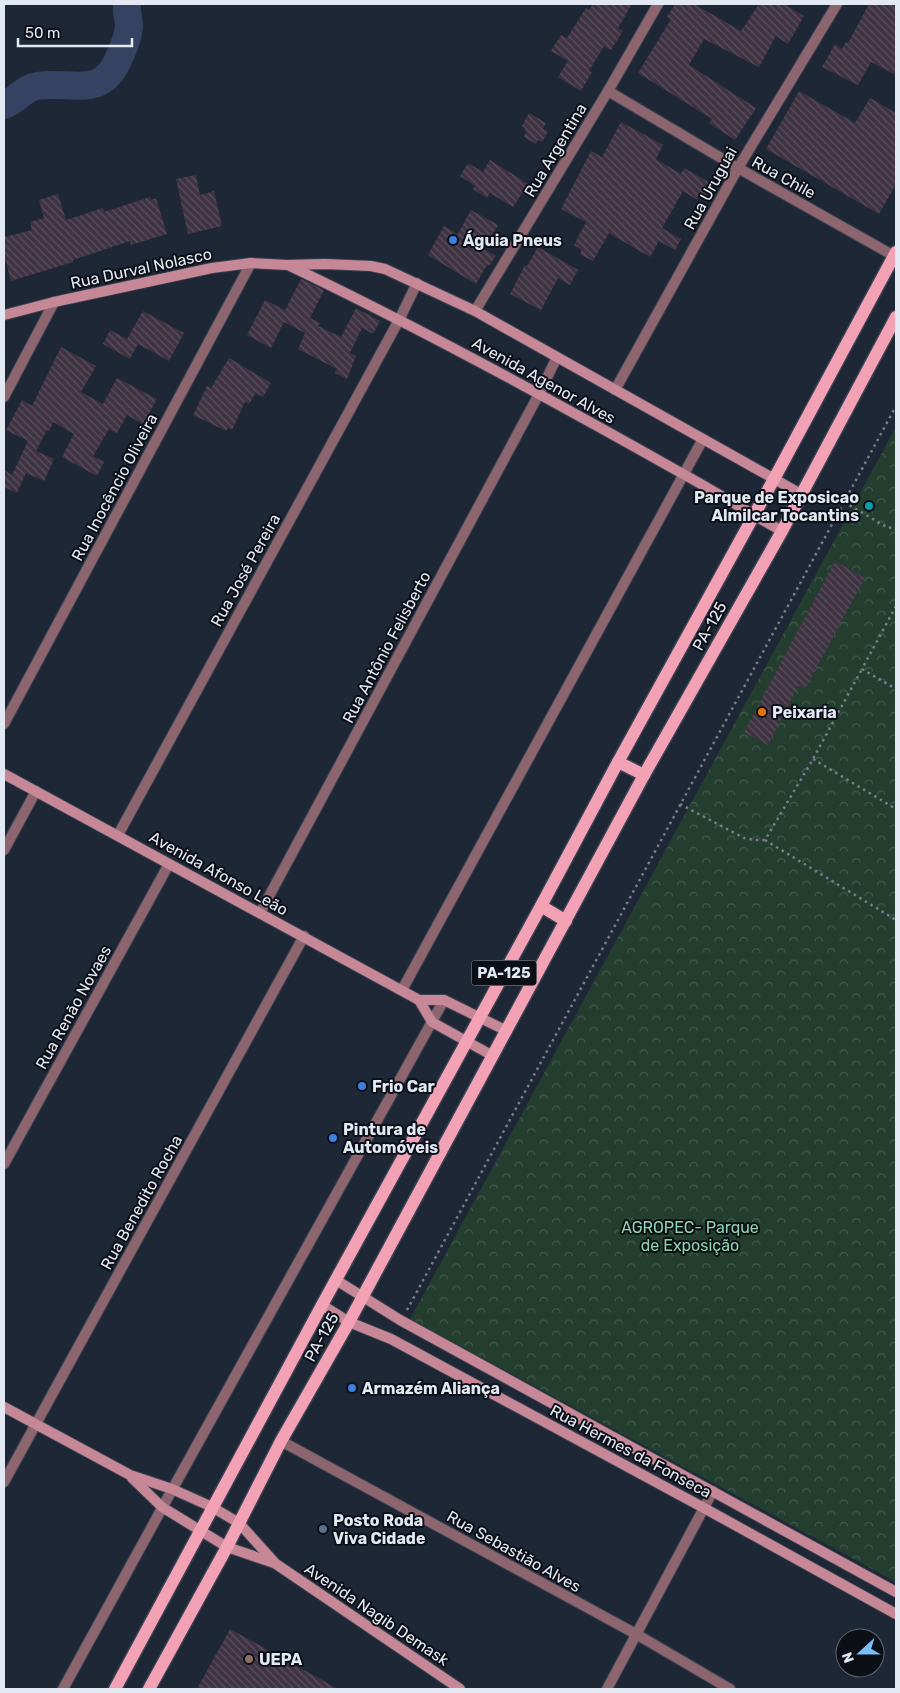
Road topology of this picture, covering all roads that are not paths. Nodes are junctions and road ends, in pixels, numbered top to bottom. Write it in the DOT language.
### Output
graph roads {
  1 [pos="658,4"];
  2 [pos="837,4"];
  3 [pos="608,91"];
  4 [pos="738,168"];
  5 [pos="896,255"];
  6 [pos="251,263"];
  7 [pos="287,265"];
  8 [pos="417,283"];
  9 [pos="54,302"];
  10 [pos="476,312"];
  11 [pos="4,316"];
  12 [pos="896,317"];
  13 [pos="399,320"];
  14 [pos="557,358"];
  15 [pos="614,390"];
  16 [pos="539,394"];
  17 [pos="4,397"];
  18 [pos="703,439"];
  19 [pos="685,475"];
  20 [pos="774,479"];
  21 [pos="801,494"];
  22 [pos="754,515"];
  23 [pos="782,532"];
  24 [pos="4,724"];
  25 [pos="618,762"];
  26 [pos="4,774"];
  27 [pos="644,775"];
  28 [pos="36,791"];
  29 [pos="118,835"];
  30 [pos="4,850"];
  31 [pos="169,864"];
  32 [pos="541,906"];
  33 [pos="260,913"];
  34 [pos="566,921"];
  35 [pos="304,936"];
  36 [pos="402,990"];
  37 [pos="419,1000"];
  38 [pos="444,1000"];
  39 [pos="480,1017"];
  40 [pos="432,1022"];
  41 [pos="507,1031"];
  42 [pos="466,1041"];
  43 [pos="493,1056"];
  44 [pos="4,1164"];
  45 [pos="336,1280"];
  46 [pos="362,1296"];
  47 [pos="322,1305"];
  48 [pos="349,1322"];
  49 [pos="4,1408"];
  50 [pos="35,1425"];
  51 [pos="281,1441"];
  52 [pos="130,1475"];
  53 [pos="4,1482"];
  54 [pos="172,1490"];
  55 [pos="713,1491"];
  56 [pos="162,1507"];
  57 [pos="212,1507"];
  58 [pos="704,1508"];
  59 [pos="239,1523"];
  60 [pos="201,1531"];
  61 [pos="227,1547"];
  62 [pos="276,1564"];
  63 [pos="896,1592"];
  64 [pos="896,1614"];
  65 [pos="636,1634"];
  66 [pos="725,1688"];
  67 [pos="63,1689"];
  68 [pos="115,1689"];
  69 [pos="149,1689"];
  70 [pos="460,1689"];
  71 [pos="607,1689"];
  1 -- 3 [label="street, Rua Argentina"];
  2 -- 4 [label="street, Rua Uruguai"];
  3 -- 4 [label="street, Rua Chile"];
  3 -- 10 [label="street, Rua Argentina"];
  4 -- 5 [label="street, Rua Chile"];
  4 -- 15 [label="street, Rua Uruguai"];
  5 -- 20 [label="main road, PA-125"];
  6 -- 7 [label="street, Rua Durval Nolasco"];
  6 -- 9 [label="street, Rua Durval Nolasco"];
  6 -- 24 [label="street, Rua Inocêncio Oliveira"];
  7 -- 8 [label="street, Rua Durval Nolasco"];
  7 -- 13 [label="street, Avenida Agenor Alves"];
  8 -- 10 [label="street, Rua Durval Nolasco"];
  8 -- 13 [label="street, Rua José Pereira"];
  9 -- 11 [label="street, Rua Durval Nolasco"];
  9 -- 17 [label="street"];
  10 -- 14 [label="street, Rua Durval Nolasco"];
  12 -- 21 [label="main road, PA-125 / PA-125"];
  13 -- 16 [label="street, Avenida Agenor Alves"];
  13 -- 29 [label="street, Rua José Pereira"];
  14 -- 15 [label="street, Rua Durval Nolasco"];
  14 -- 16 [label="street, Rua Antônio Felisberto"];
  15 -- 18 [label="street, Rua Durval Nolasco"];
  16 -- 19 [label="street, Avenida Agenor Alves"];
  16 -- 33 [label="street, Rua Antônio Felisberto"];
  18 -- 19 [label="street"];
  18 -- 20 [label="street, Rua Durval Nolasco"];
  19 -- 22 [label="street, Avenida Agenor Alves"];
  19 -- 36 [label="street"];
  20 -- 21 [label="street, Rua Durval Nolasco"];
  20 -- 22 [label="main road, PA-125"];
  21 -- 23 [label="main road, PA-125 / PA-125"];
  22 -- 23 [label="street, Avenida Agenor Alves"];
  22 -- 25 [label="main road, PA-125"];
  23 -- 27 [label="main road, PA-125 / PA-125"];
  25 -- 27 [label="main road"];
  25 -- 32 [label="main road, PA-125"];
  26 -- 28 [label="street, Avenida Afonso Leão"];
  27 -- 34 [label="main road, PA-125 / PA-125"];
  28 -- 29 [label="street, Avenida Afonso Leão"];
  28 -- 30 [label="street"];
  29 -- 31 [label="street, Avenida Afonso Leão"];
  31 -- 33 [label="street, Avenida Afonso Leão"];
  31 -- 44 [label="street, Rua Renão Novaes"];
  32 -- 34 [label="main road"];
  32 -- 39 [label="main road, PA-125"];
  33 -- 35 [label="street, Avenida Afonso Leão"];
  34 -- 41 [label="main road, PA-125 / PA-125"];
  35 -- 36 [label="street, Avenida Afonso Leão"];
  35 -- 50 [label="street, Rua Benedito Rocha"];
  36 -- 37 [label="street, Avenida Afonso Leão"];
  37 -- 38 [label="street"];
  37 -- 40 [label="street, Avenida Afonso Leão"];
  38 -- 39 [label="street"];
  38 -- 40 [label="street"];
  39 -- 41 [label="street"];
  39 -- 42 [label="main road, PA-125"];
  40 -- 42 [label="street"];
  40 -- 54 [label="street"];
  41 -- 43 [label="main road, PA-125 / PA-125"];
  42 -- 43 [label="street"];
  42 -- 45 [label="main road, PA-125"];
  43 -- 46 [label="main road, PA-125 / PA-125"];
  45 -- 46 [label="street"];
  45 -- 47 [label="main road, PA-125"];
  46 -- 48 [label="main road, PA-125 / PA-125"];
  46 -- 55 [label="street"];
  47 -- 48 [label="street, Rua Hermes da Fonseca"];
  47 -- 57 [label="main road, PA-125"];
  48 -- 51 [label="main road, PA-125 / PA-125"];
  48 -- 58 [label="street, Rua Hermes da Fonseca"];
  49 -- 50 [label="street"];
  50 -- 52 [label="street"];
  50 -- 53 [label="street, Rua Benedito Rocha"];
  51 -- 59 [label="main road, PA-125 / PA-125"];
  51 -- 65 [label="street, Rua Sebastião Alves"];
  52 -- 54 [label="street, Avenida Nagib Demask"];
  52 -- 56 [label="street, Avenida Nagib Demask"];
  54 -- 56 [label="street"];
  54 -- 57 [label="street, Avenida Nagib Demask"];
  55 -- 58 [label="street"];
  55 -- 63 [label="street"];
  56 -- 60 [label="street, Avenida Nagib Demask"];
  56 -- 67 [label="street"];
  57 -- 59 [label="street, Avenida Nagib Demask"];
  57 -- 60 [label="main road, PA-125"];
  58 -- 64 [label="street, Rua Hermes da Fonseca"];
  58 -- 65 [label="street"];
  59 -- 61 [label="main road, PA-125 / PA-125"];
  59 -- 62 [label="street, Avenida Nagib Demask"];
  60 -- 61 [label="street, Avenida Nagib Demask"];
  60 -- 68 [label="main road, PA-125"];
  61 -- 62 [label="street, Avenida Nagib Demask"];
  61 -- 69 [label="main road, PA-125 / PA-125"];
  62 -- 70 [label="street, Avenida Nagib Demask"];
  65 -- 66 [label="street, Rua Sebastião Alves"];
  65 -- 71 [label="street"];
}
